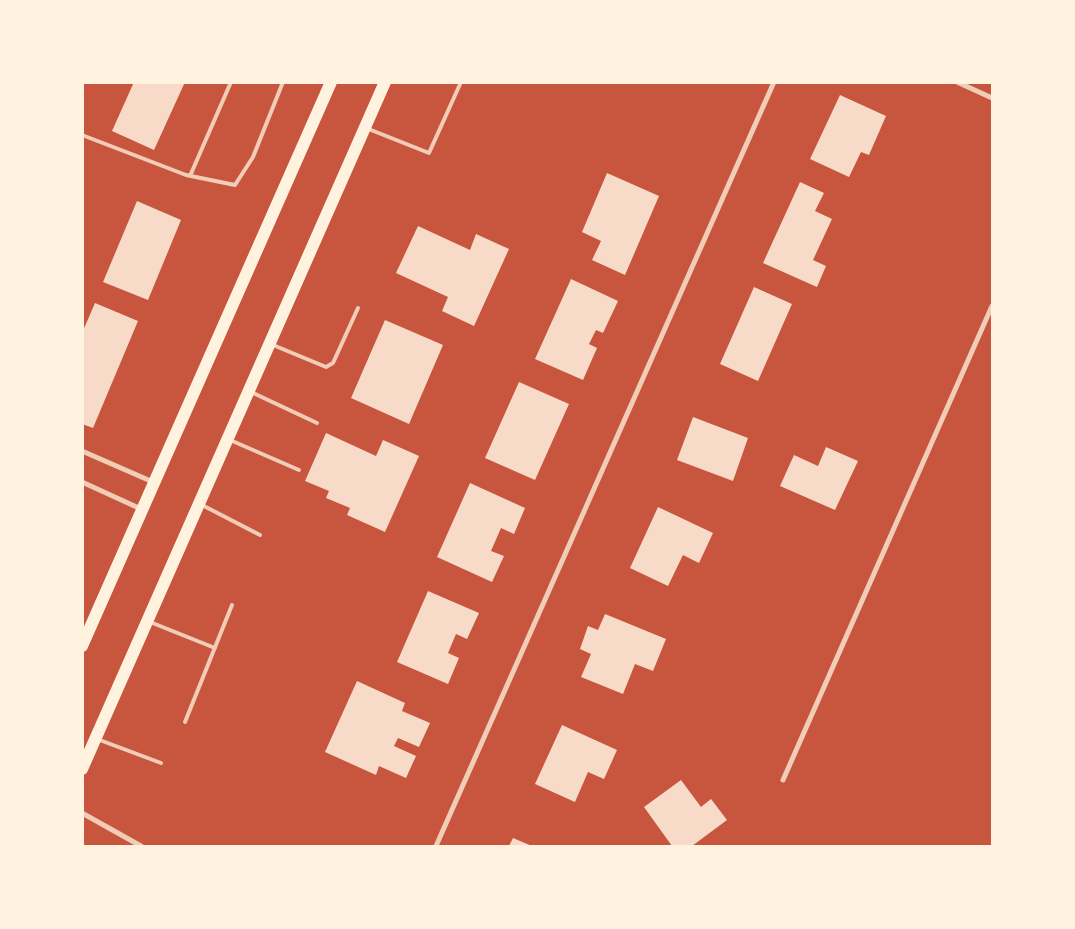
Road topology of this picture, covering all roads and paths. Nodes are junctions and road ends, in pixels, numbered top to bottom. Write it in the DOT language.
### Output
graph roads {
  1 [pos="231,82"];
  2 [pos="283,82"];
  3 [pos="331,82"];
  4 [pos="385,82"];
  5 [pos="461,82"];
  6 [pos="774,82"];
  7 [pos="957,82"];
  8 [pos="992,98"];
  9 [pos="366,128"];
  10 [pos="82,135"];
  11 [pos="190,176"];
  12 [pos="992,306"];
  13 [pos="358,308"];
  14 [pos="270,344"];
  15 [pos="249,391"];
  16 [pos="317,423"];
  17 [pos="228,439"];
  18 [pos="82,451"];
  19 [pos="299,470"];
  20 [pos="82,482"];
  21 [pos="154,482"];
  22 [pos="200,504"];
  23 [pos="142,509"];
  24 [pos="260,535"];
  25 [pos="232,605"];
  26 [pos="148,621"];
  27 [pos="82,646"];
  28 [pos="215,648"];
  29 [pos="185,722"];
  30 [pos="96,738"];
  31 [pos="161,763"];
  32 [pos="82,769"];
  33 [pos="783,780"];
  34 [pos="82,813"];
  35 [pos="141,846"];
  36 [pos="436,846"];
  1 -- 11 [label="lane"];
  2 -- 11 [label="lane"];
  3 -- 21 [label="main road"];
  4 -- 9 [label="main road"];
  5 -- 9 [label="lane"];
  6 -- 36 [label="street"];
  7 -- 8 [label="street"];
  9 -- 14 [label="main road"];
  10 -- 11 [label="lane"];
  12 -- 33 [label="street"];
  13 -- 14 [label="lane"];
  14 -- 15 [label="main road"];
  15 -- 16 [label="lane"];
  15 -- 17 [label="main road"];
  17 -- 19 [label="lane"];
  17 -- 22 [label="main road"];
  18 -- 21 [label="street"];
  20 -- 23 [label="street"];
  21 -- 23 [label="main road"];
  22 -- 24 [label="lane"];
  22 -- 26 [label="main road"];
  23 -- 27 [label="main road"];
  25 -- 28 [label="lane"];
  26 -- 28 [label="lane"];
  26 -- 30 [label="main road"];
  28 -- 29 [label="lane"];
  30 -- 31 [label="lane"];
  30 -- 32 [label="main road"];
  34 -- 35 [label="street"];
}
